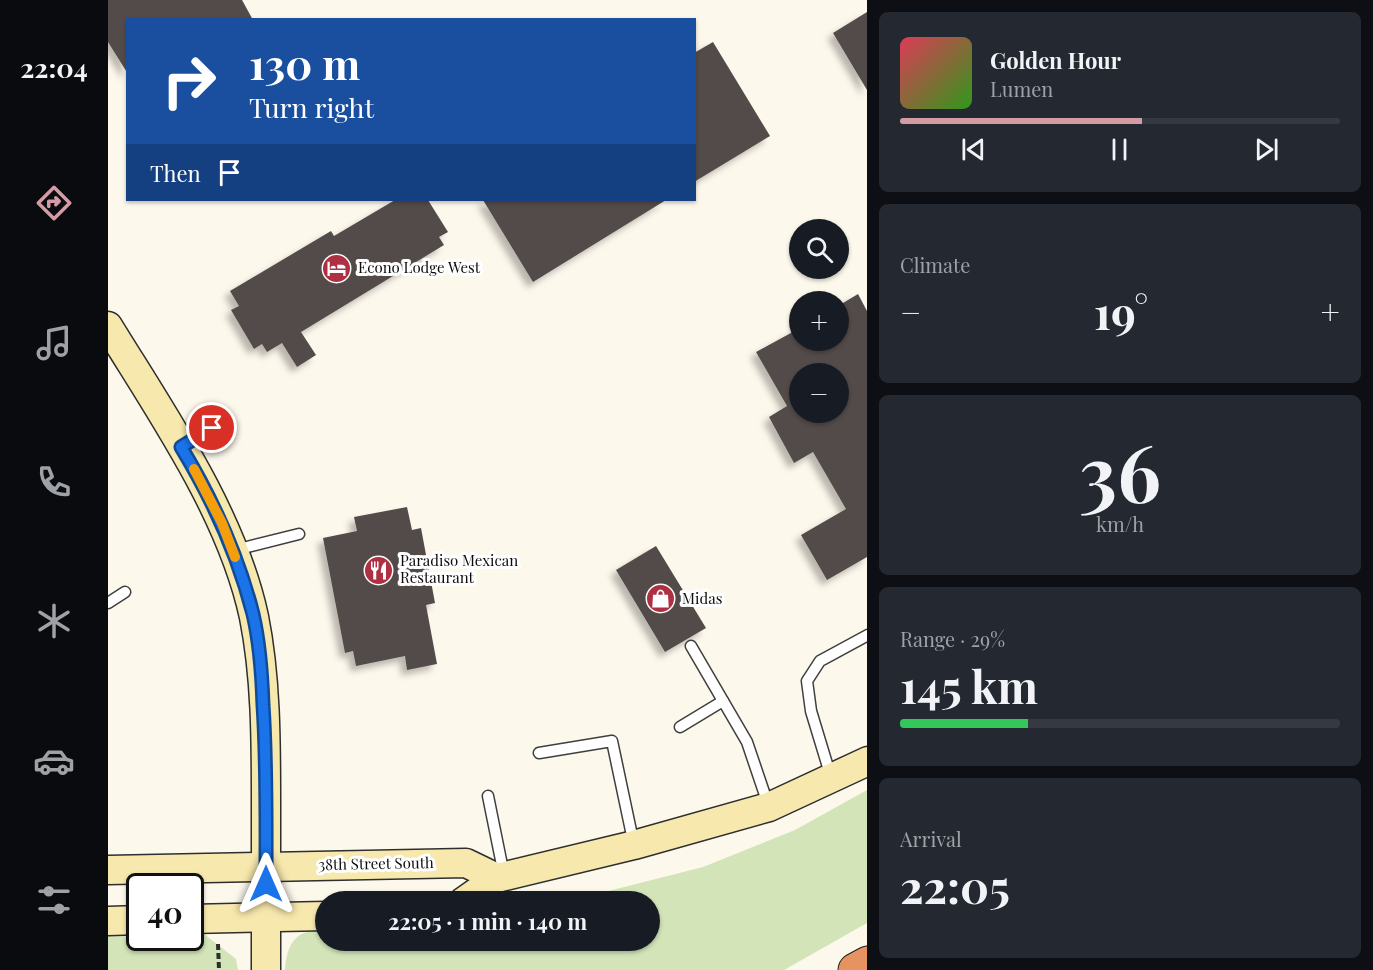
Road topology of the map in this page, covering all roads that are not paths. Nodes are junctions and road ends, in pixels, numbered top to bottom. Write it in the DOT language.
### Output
graph roads {
  1 [pos="108,326"];
  2 [pos="212,428"];
  3 [pos="181,447"];
  4 [pos="299,534"];
  5 [pos="232,551"];
  6 [pos="125,592"];
  7 [pos="108,603"];
  8 [pos="867,635"];
  9 [pos="691,646"];
  10 [pos="723,701"];
  11 [pos="680,728"];
  12 [pos="539,753"];
  13 [pos="867,761"];
  14 [pos="832,780"];
  15 [pos="488,795"];
  16 [pos="769,807"];
  17 [pos="634,845"];
  18 [pos="266,867"];
  19 [pos="108,870"];
  20 [pos="501,878"];
  21 [pos="481,891"];
  22 [pos="315,916"];
  23 [pos="266,917"];
  24 [pos="204,919"];
  25 [pos="126,920"];
  26 [pos="108,921"];
  27 [pos="867,963"];
  28 [pos="266,970"];
  29 [pos="855,970"];
  1 -- 3 [label="street"];
  2 -- 3 [label="lane"];
  3 -- 5 [label="street"];
  4 -- 5 [label="lane"];
  5 -- 18 [label="street"];
  6 -- 7 [label="lane"];
  8 -- 14 [label="lane"];
  9 -- 10 [label="lane"];
  10 -- 11 [label="lane"];
  10 -- 16 [label="lane"];
  12 -- 17 [label="lane"];
  13 -- 14 [label="street"];
  14 -- 16 [label="street"];
  15 -- 20 [label="lane"];
  16 -- 17 [label="street"];
  17 -- 20 [label="street"];
  18 -- 19 [label="street, 38th Street South"];
  18 -- 20 [label="street, 38th Street South"];
  18 -- 23 [label="street"];
  20 -- 21 [label="street"];
  22 -- 23 [label="street"];
  23 -- 24 [label="street"];
  23 -- 28 [label="street"];
  25 -- 26 [label="street"];
  27 -- 29 [label="highway"];
}
